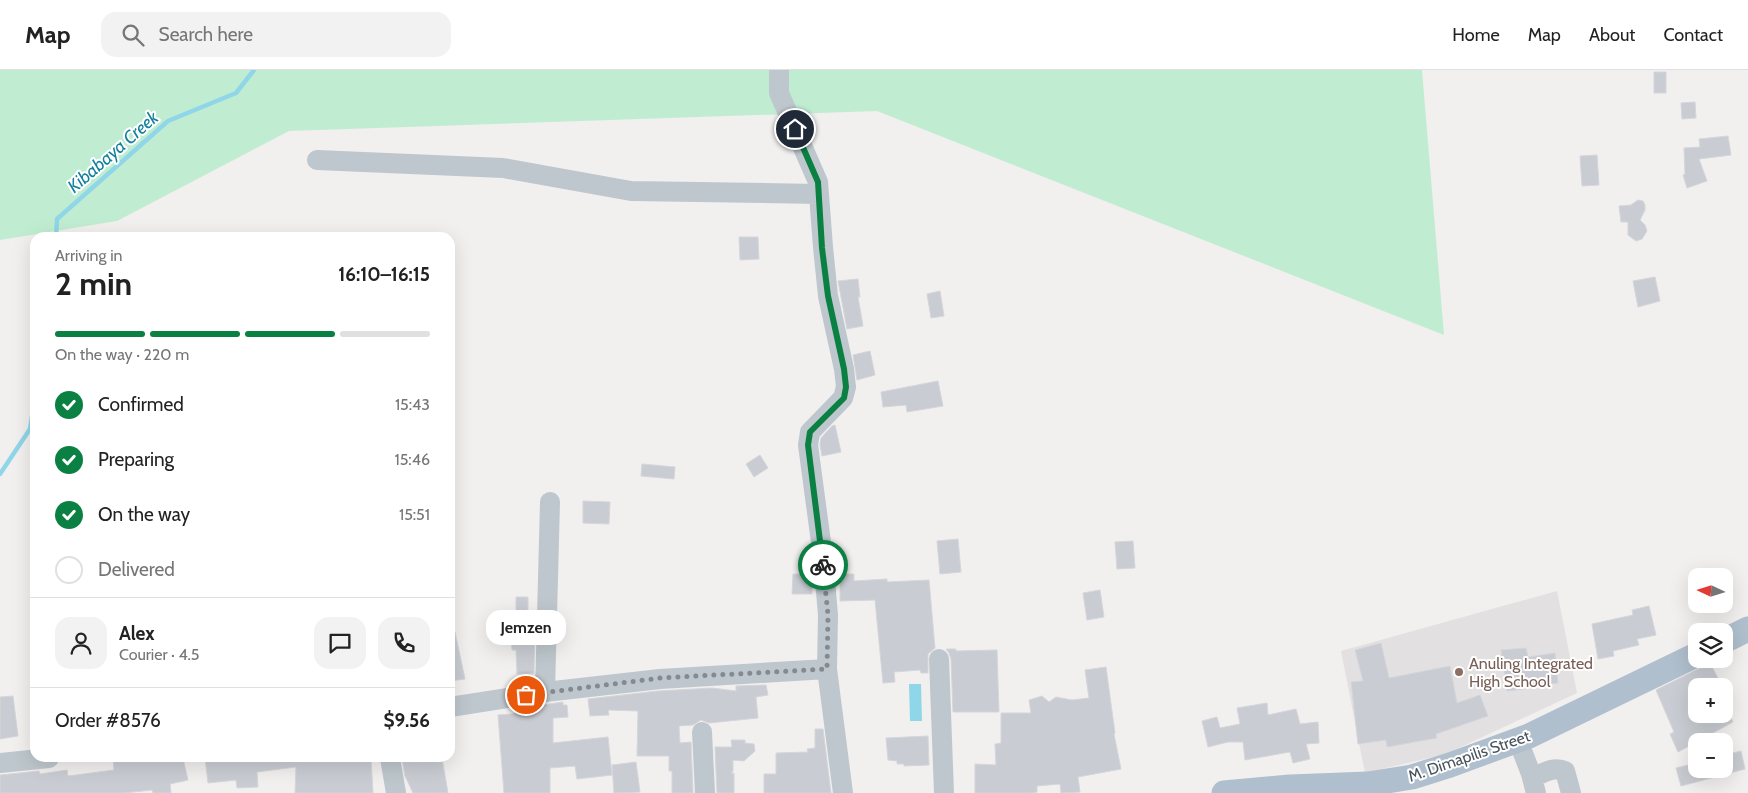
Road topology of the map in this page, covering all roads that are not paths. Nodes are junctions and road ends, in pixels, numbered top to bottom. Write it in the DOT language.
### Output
graph roads {
  1 [pos="779,70"];
  2 [pos="316,160"];
  3 [pos="819,194"];
  4 [pos="550,502"];
  5 [pos="1748,629"];
  6 [pos="1733,636"];
  7 [pos="1688,658"];
  8 [pos="939,659"];
  9 [pos="827,669"];
  10 [pos="545,692"];
  11 [pos="455,706"];
  12 [pos="702,732"];
  13 [pos="1518,740"];
  14 [pos="30,760"];
  15 [pos="391,762"];
  16 [pos="0,763"];
  17 [pos="1534,785"];
  18 [pos="1312,789"];
  19 [pos="396,793"];
  20 [pos="704,793"];
  21 [pos="843,793"];
  22 [pos="944,793"];
  23 [pos="1224,793"];
  24 [pos="1571,793"];
  1 -- 3 [label="street"];
  2 -- 3 [label="street"];
  3 -- 9 [label="street"];
  4 -- 10 [label="street"];
  5 -- 6 [label="main road"];
  7 -- 13 [label="main road, M. Dimapilis Street"];
  8 -- 22 [label="street"];
  9 -- 10 [label="street"];
  9 -- 21 [label="street"];
  10 -- 11 [label="street"];
  12 -- 20 [label="street"];
  13 -- 17 [label="street"];
  13 -- 18 [label="main road, M. Dimapilis Street"];
  14 -- 16 [label="street"];
  15 -- 19 [label="street"];
  17 -- 24 [label="street"];
  18 -- 23 [label="main road, M. Dimapilis Street"];
}
